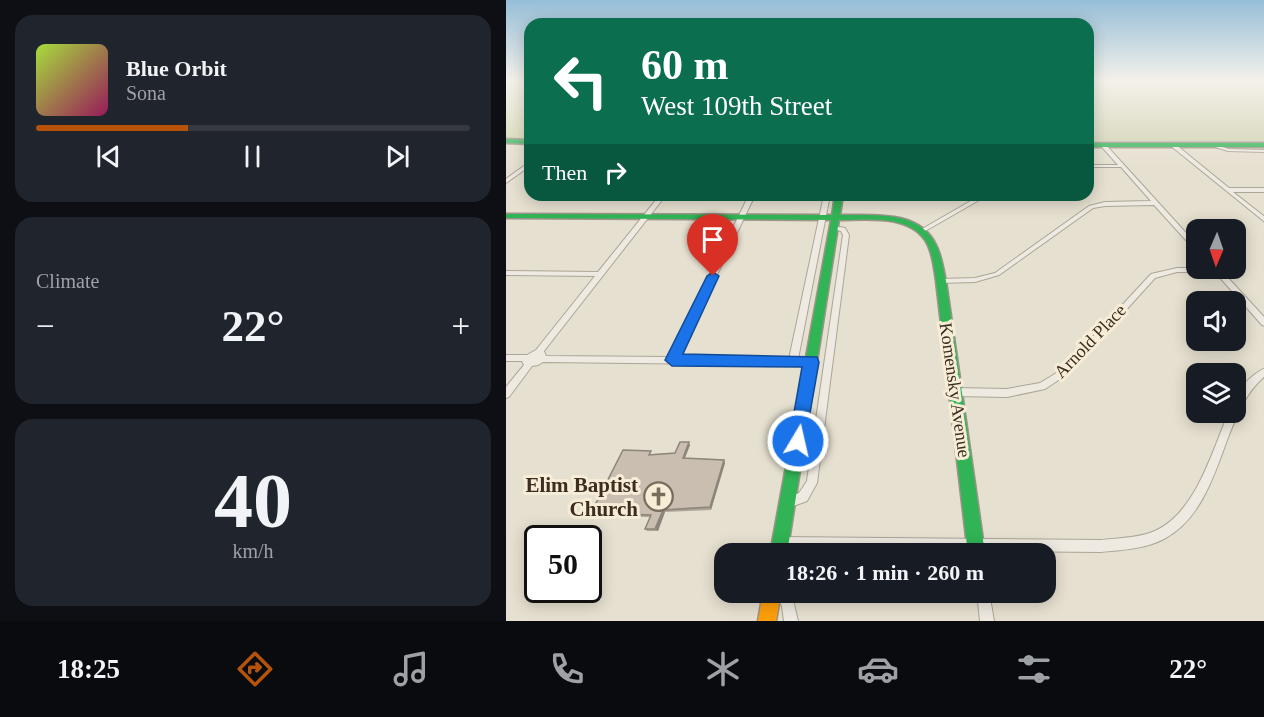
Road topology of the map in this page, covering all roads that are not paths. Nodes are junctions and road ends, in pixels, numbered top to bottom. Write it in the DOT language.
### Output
graph roads {
  1 [pos="506,141"];
  2 [pos="524,142"];
  3 [pos="1094,145"];
  4 [pos="1103,145"];
  5 [pos="1174,145"];
  6 [pos="1214,145"];
  7 [pos="1265,145"];
  8 [pos="1265,151"];
  9 [pos="1094,166"];
  10 [pos="1122,166"];
  11 [pos="524,168"];
  12 [pos="517,173"];
  13 [pos="524,173"];
  14 [pos="506,181"];
  15 [pos="1228,190"];
  16 [pos="1265,190"];
  17 [pos="657,201"];
  18 [pos="749,201"];
  19 [pos="826,201"];
  20 [pos="838,201"];
  21 [pos="974,201"];
  22 [pos="1156,203"];
  23 [pos="506,216"];
  24 [pos="645,216"];
  25 [pos="742,217"];
  26 [pos="822,218"];
  27 [pos="1265,220"];
  28 [pos="835,223"];
  29 [pos="925,229"];
  30 [pos="1186,237"];
  31 [pos="1186,270"];
  32 [pos="506,273"];
  33 [pos="600,274"];
  34 [pos="1224,279"];
  35 [pos="941,281"];
  36 [pos="1265,323"];
  37 [pos="540,356"];
  38 [pos="506,358"];
  39 [pos="672,360"];
  40 [pos="528,361"];
  41 [pos="793,361"];
  42 [pos="811,362"];
  43 [pos="1265,371"];
  44 [pos="955,392"];
  45 [pos="506,394"];
  46 [pos="787,502"];
  47 [pos="780,543"];
  48 [pos="976,543"];
  49 [pos="1056,547"];
  50 [pos="770,603"];
  51 [pos="787,603"];
  52 [pos="985,603"];
  53 [pos="767,621"];
  54 [pos="791,621"];
  55 [pos="987,621"];
  1 -- 2 [label="street"];
  3 -- 4 [label="street"];
  4 -- 5 [label="street"];
  4 -- 10 [label="street"];
  5 -- 6 [label="street"];
  5 -- 15 [label="street"];
  6 -- 7 [label="street"];
  6 -- 8 [label="street"];
  9 -- 10 [label="street"];
  10 -- 22 [label="street"];
  11 -- 12 [label="street"];
  12 -- 13 [label="street"];
  12 -- 14 [label="street"];
  15 -- 16 [label="street"];
  15 -- 27 [label="street"];
  17 -- 24 [label="street"];
  18 -- 25 [label="street"];
  19 -- 26 [label="street"];
  20 -- 28 [label="street"];
  21 -- 29 [label="street"];
  22 -- 30 [label="street"];
  22 -- 35 [label="street"];
  23 -- 24 [label="street"];
  24 -- 25 [label="street"];
  24 -- 33 [label="street"];
  25 -- 26 [label="street"];
  25 -- 39 [label="street"];
  26 -- 28 [label="street"];
  26 -- 41 [label="street"];
  28 -- 29 [label="street"];
  28 -- 42 [label="street"];
  28 -- 46 [label="street"];
  29 -- 35 [label="street, Komensky Avenue"];
  31 -- 44 [label="street, Arnold Place"];
  32 -- 33 [label="street"];
  33 -- 37 [label="street"];
  34 -- 36 [label="street"];
  35 -- 44 [label="street, Komensky Avenue"];
  37 -- 39 [label="street"];
  37 -- 40 [label="street"];
  38 -- 40 [label="street"];
  39 -- 41 [label="street"];
  40 -- 45 [label="street"];
  41 -- 42 [label="street"];
  42 -- 46 [label="street"];
  43 -- 49 [label="street"];
  44 -- 48 [label="street, Komensky Avenue"];
  46 -- 47 [label="street"];
  50 -- 53 [label="street"];
  51 -- 54 [label="street"];
  52 -- 55 [label="street"];
}
